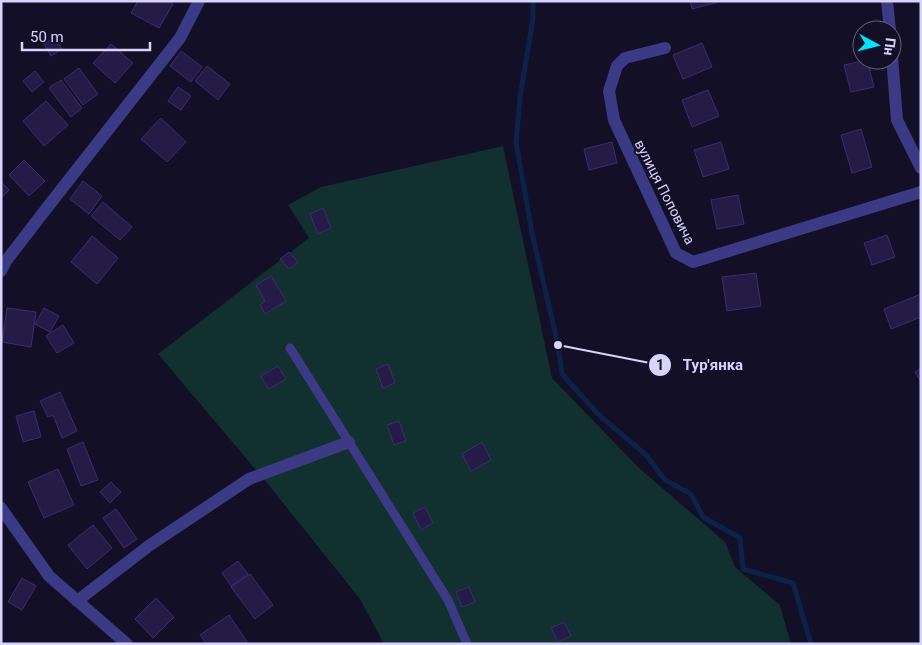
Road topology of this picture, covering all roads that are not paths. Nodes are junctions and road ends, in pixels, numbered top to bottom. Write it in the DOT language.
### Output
graph roads {
  1 [pos="199,1"];
  2 [pos="887,1"];
  3 [pos="889,20"];
  4 [pos="665,48"];
  5 [pos="893,70"];
  6 [pos="921,168"];
  7 [pos="921,192"];
  8 [pos="1,271"];
  9 [pos="290,348"];
  10 [pos="349,442"];
  11 [pos="1,508"];
  12 [pos="77,600"];
  13 [pos="127,644"];
  14 [pos="467,644"];
  1 -- 8 [label="street"];
  2 -- 3 [label="street"];
  4 -- 7 [label="street, вулиця Поповича"];
  5 -- 6 [label="street"];
  9 -- 10 [label="lane"];
  10 -- 12 [label="street"];
  10 -- 14 [label="lane"];
  11 -- 12 [label="street"];
  12 -- 13 [label="street"];
}
